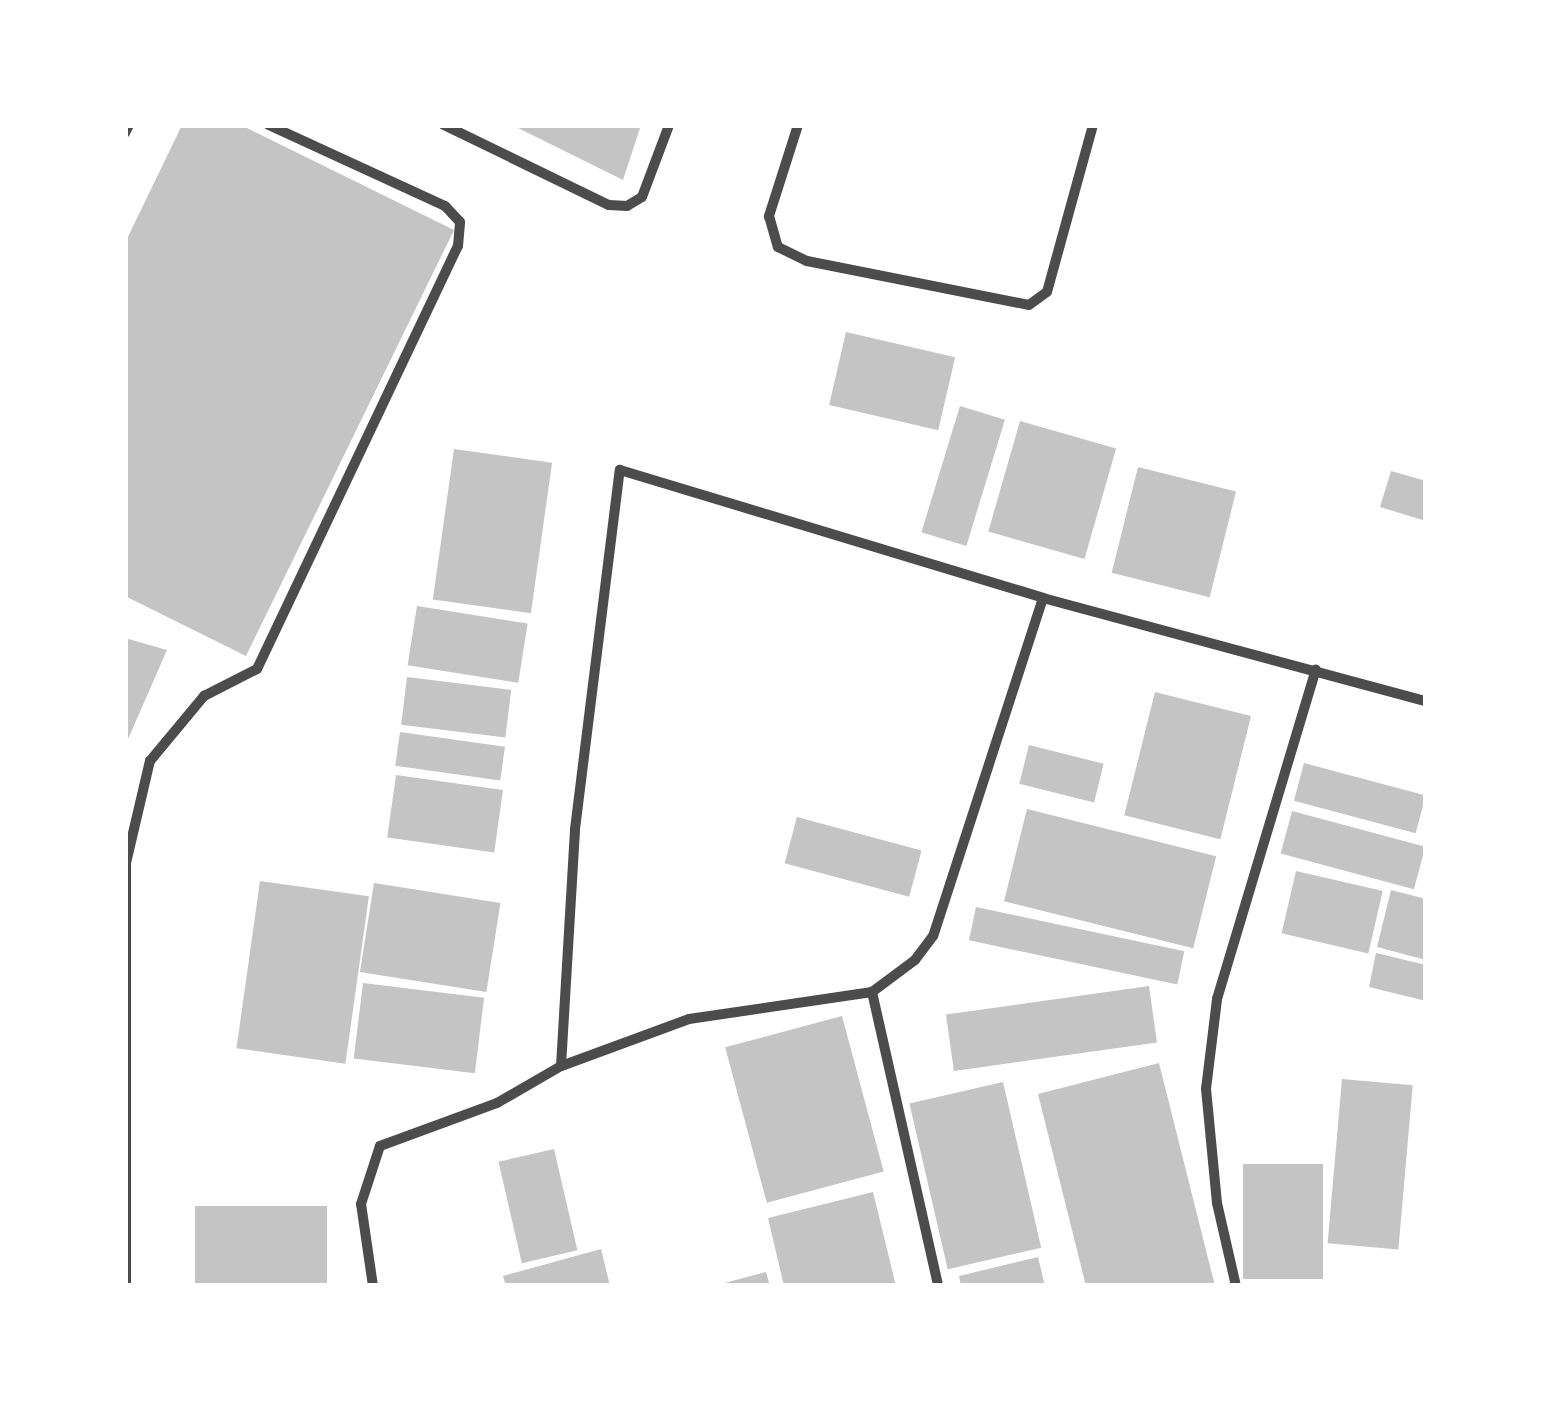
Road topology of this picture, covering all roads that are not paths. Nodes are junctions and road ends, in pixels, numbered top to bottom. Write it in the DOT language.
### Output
graph roads {
  1 [pos="129,125"];
  2 [pos="268,125"];
  3 [pos="444,125"];
  4 [pos="668,125"];
  5 [pos="798,125"];
  6 [pos="1093,125"];
  7 [pos="125,133"];
  8 [pos="1043,598"];
  9 [pos="1316,670"];
  10 [pos="1426,701"];
  11 [pos="872,992"];
  12 [pos="561,1066"];
  13 [pos="126,1286"];
  14 [pos="373,1286"];
  15 [pos="938,1286"];
  16 [pos="1236,1286"];
  1 -- 7 [label="street"];
  2 -- 13 [label="street"];
  3 -- 4 [label="street"];
  5 -- 6 [label="street"];
  8 -- 9 [label="street"];
  8 -- 11 [label="street"];
  8 -- 12 [label="street"];
  9 -- 10 [label="street"];
  9 -- 16 [label="street"];
  11 -- 12 [label="street"];
  11 -- 15 [label="street"];
  12 -- 14 [label="street"];
}
